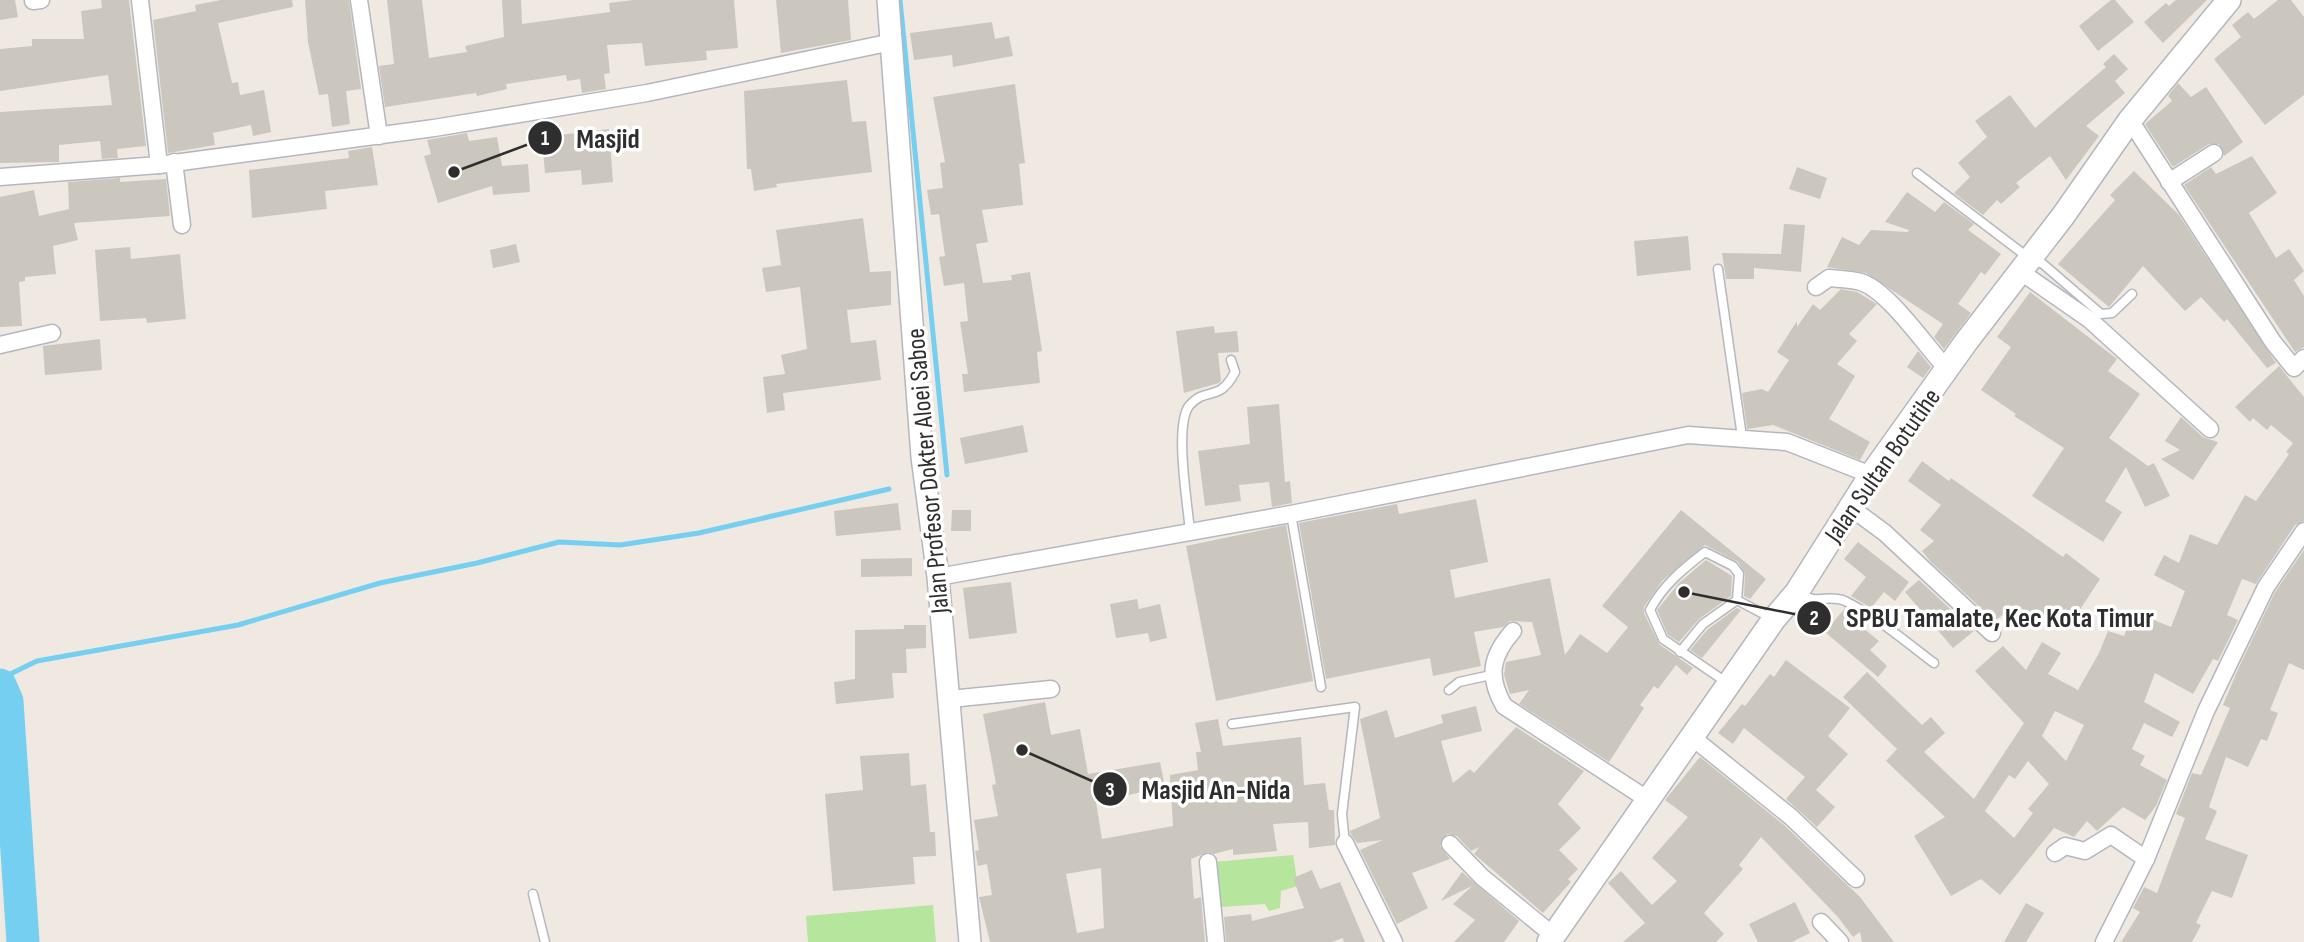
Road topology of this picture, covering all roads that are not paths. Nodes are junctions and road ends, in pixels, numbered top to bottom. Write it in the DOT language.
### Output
graph roads {
  1 [pos="141,0"];
  2 [pos="359,0"];
  3 [pos="888,0"];
  4 [pos="2229,0"];
  5 [pos="892,42"];
  6 [pos="2130,120"];
  7 [pos="379,136"];
  8 [pos="2214,153"];
  9 [pos="167,163"];
  10 [pos="1917,173"];
  11 [pos="0,177"];
  12 [pos="2169,182"];
  13 [pos="182,225"];
  14 [pos="2026,265"];
  15 [pos="1718,269"];
  16 [pos="1816,287"];
  17 [pos="2132,294"];
  18 [pos="52,333"];
  19 [pos="0,345"];
  20 [pos="1231,360"];
  21 [pos="2301,368"];
  22 [pos="1948,370"];
  23 [pos="2210,429"];
  24 [pos="1742,437"];
  25 [pos="1871,475"];
  26 [pos="1850,507"];
  27 [pos="1291,514"];
  28 [pos="2304,531"];
  29 [pos="1190,532"];
  30 [pos="938,577"];
  31 [pos="1797,592"];
  32 [pos="1737,600"];
  33 [pos="1774,620"];
  34 [pos="1513,631"];
  35 [pos="1992,633"];
  36 [pos="1680,652"];
  37 [pos="1934,663"];
  38 [pos="1492,675"];
  39 [pos="1728,684"];
  40 [pos="1321,687"];
  41 [pos="1051,689"];
  42 [pos="1449,690"];
  43 [pos="950,699"];
  44 [pos="1232,724"];
  45 [pos="1693,738"];
  46 [pos="1650,801"];
  47 [pos="1345,843"];
  48 [pos="1450,844"];
  49 [pos="2055,853"];
  50 [pos="2146,859"];
  51 [pos="1208,862"];
  52 [pos="1856,879"];
  53 [pos="533,894"];
  54 [pos="1821,922"];
  55 [pos="1552,939"];
  56 [pos="545,942"];
  57 [pos="970,942"];
  58 [pos="1216,942"];
  59 [pos="1394,942"];
  60 [pos="1840,942"];
  61 [pos="2104,942"];
  1 -- 9 [label="street"];
  2 -- 7 [label="street"];
  3 -- 5 [label="street, Jalan Profesor Dokter Aloei Saboe"];
  4 -- 6 [label="main road, Jalan Sultan Botutihe"];
  5 -- 7 [label="street"];
  5 -- 30 [label="street, Jalan Profesor Dokter Aloei Saboe"];
  6 -- 12 [label="street"];
  6 -- 14 [label="main road, Jalan Sultan Botutihe"];
  7 -- 9 [label="street"];
  8 -- 12 [label="street"];
  9 -- 11 [label="street"];
  9 -- 13 [label="street"];
  10 -- 14 [label="lane"];
  12 -- 21 [label="street"];
  14 -- 17 [label="lane"];
  14 -- 22 [label="main road, Jalan Sultan Botutihe"];
  14 -- 23 [label="street"];
  15 -- 24 [label="lane"];
  16 -- 22 [label="street"];
  18 -- 19 [label="street"];
  20 -- 29 [label="lane"];
  22 -- 25 [label="main road, Jalan Sultan Botutihe"];
  24 -- 25 [label="street"];
  24 -- 27 [label="street"];
  25 -- 26 [label="main road, Jalan Sultan Botutihe"];
  26 -- 31 [label="main road, Jalan Sultan Botutihe"];
  26 -- 35 [label="street"];
  27 -- 29 [label="street"];
  27 -- 40 [label="lane"];
  28 -- 50 [label="street"];
  29 -- 30 [label="street"];
  30 -- 43 [label="street, Jalan Profesor Dokter Aloei Saboe"];
  31 -- 33 [label="main road, Jalan Sultan Botutihe"];
  31 -- 37 [label="lane"];
  32 -- 33 [label="lane"];
  32 -- 36 [label="lane"];
  32 -- 36 [label="lane"];
  33 -- 39 [label="main road, Jalan Sultan Botutihe"];
  34 -- 38 [label="street"];
  36 -- 39 [label="lane"];
  38 -- 42 [label="lane"];
  38 -- 46 [label="street"];
  39 -- 45 [label="main road, Jalan Sultan Botutihe"];
  41 -- 43 [label="street"];
  43 -- 57 [label="street, Jalan Profesor Dokter Aloei Saboe"];
  44 -- 47 [label="lane"];
  45 -- 46 [label="main road, Jalan Sultan Botutihe"];
  45 -- 52 [label="street"];
  46 -- 55 [label="main road, Jalan Sultan Botutihe"];
  47 -- 59 [label="street"];
  48 -- 55 [label="street"];
  49 -- 50 [label="street"];
  50 -- 61 [label="street"];
  51 -- 58 [label="street"];
  53 -- 56 [label="lane"];
  54 -- 60 [label="street"];
}
